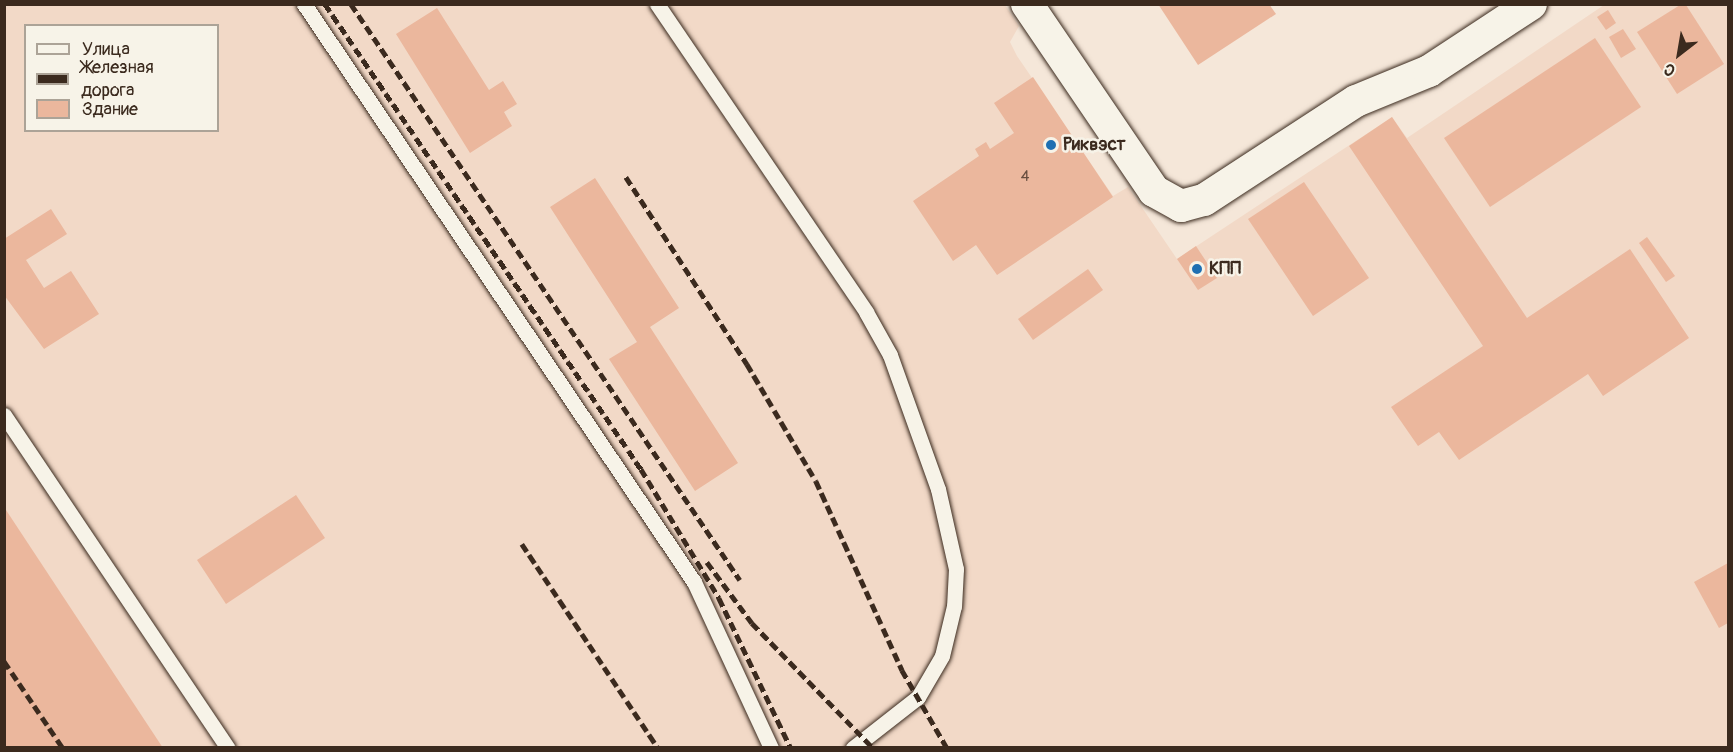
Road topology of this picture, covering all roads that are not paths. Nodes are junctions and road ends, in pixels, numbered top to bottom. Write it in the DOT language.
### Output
graph roads {
  1 [pos="304,4"];
  2 [pos="657,4"];
  3 [pos="1027,4"];
  4 [pos="1532,4"];
  5 [pos="4,415"];
  6 [pos="228,747"];
  7 [pos="771,747"];
  8 [pos="853,747"];
  1 -- 7 [label="lane"];
  2 -- 8 [label="lane"];
  3 -- 4 [label="street"];
  5 -- 6 [label="lane"];
}
